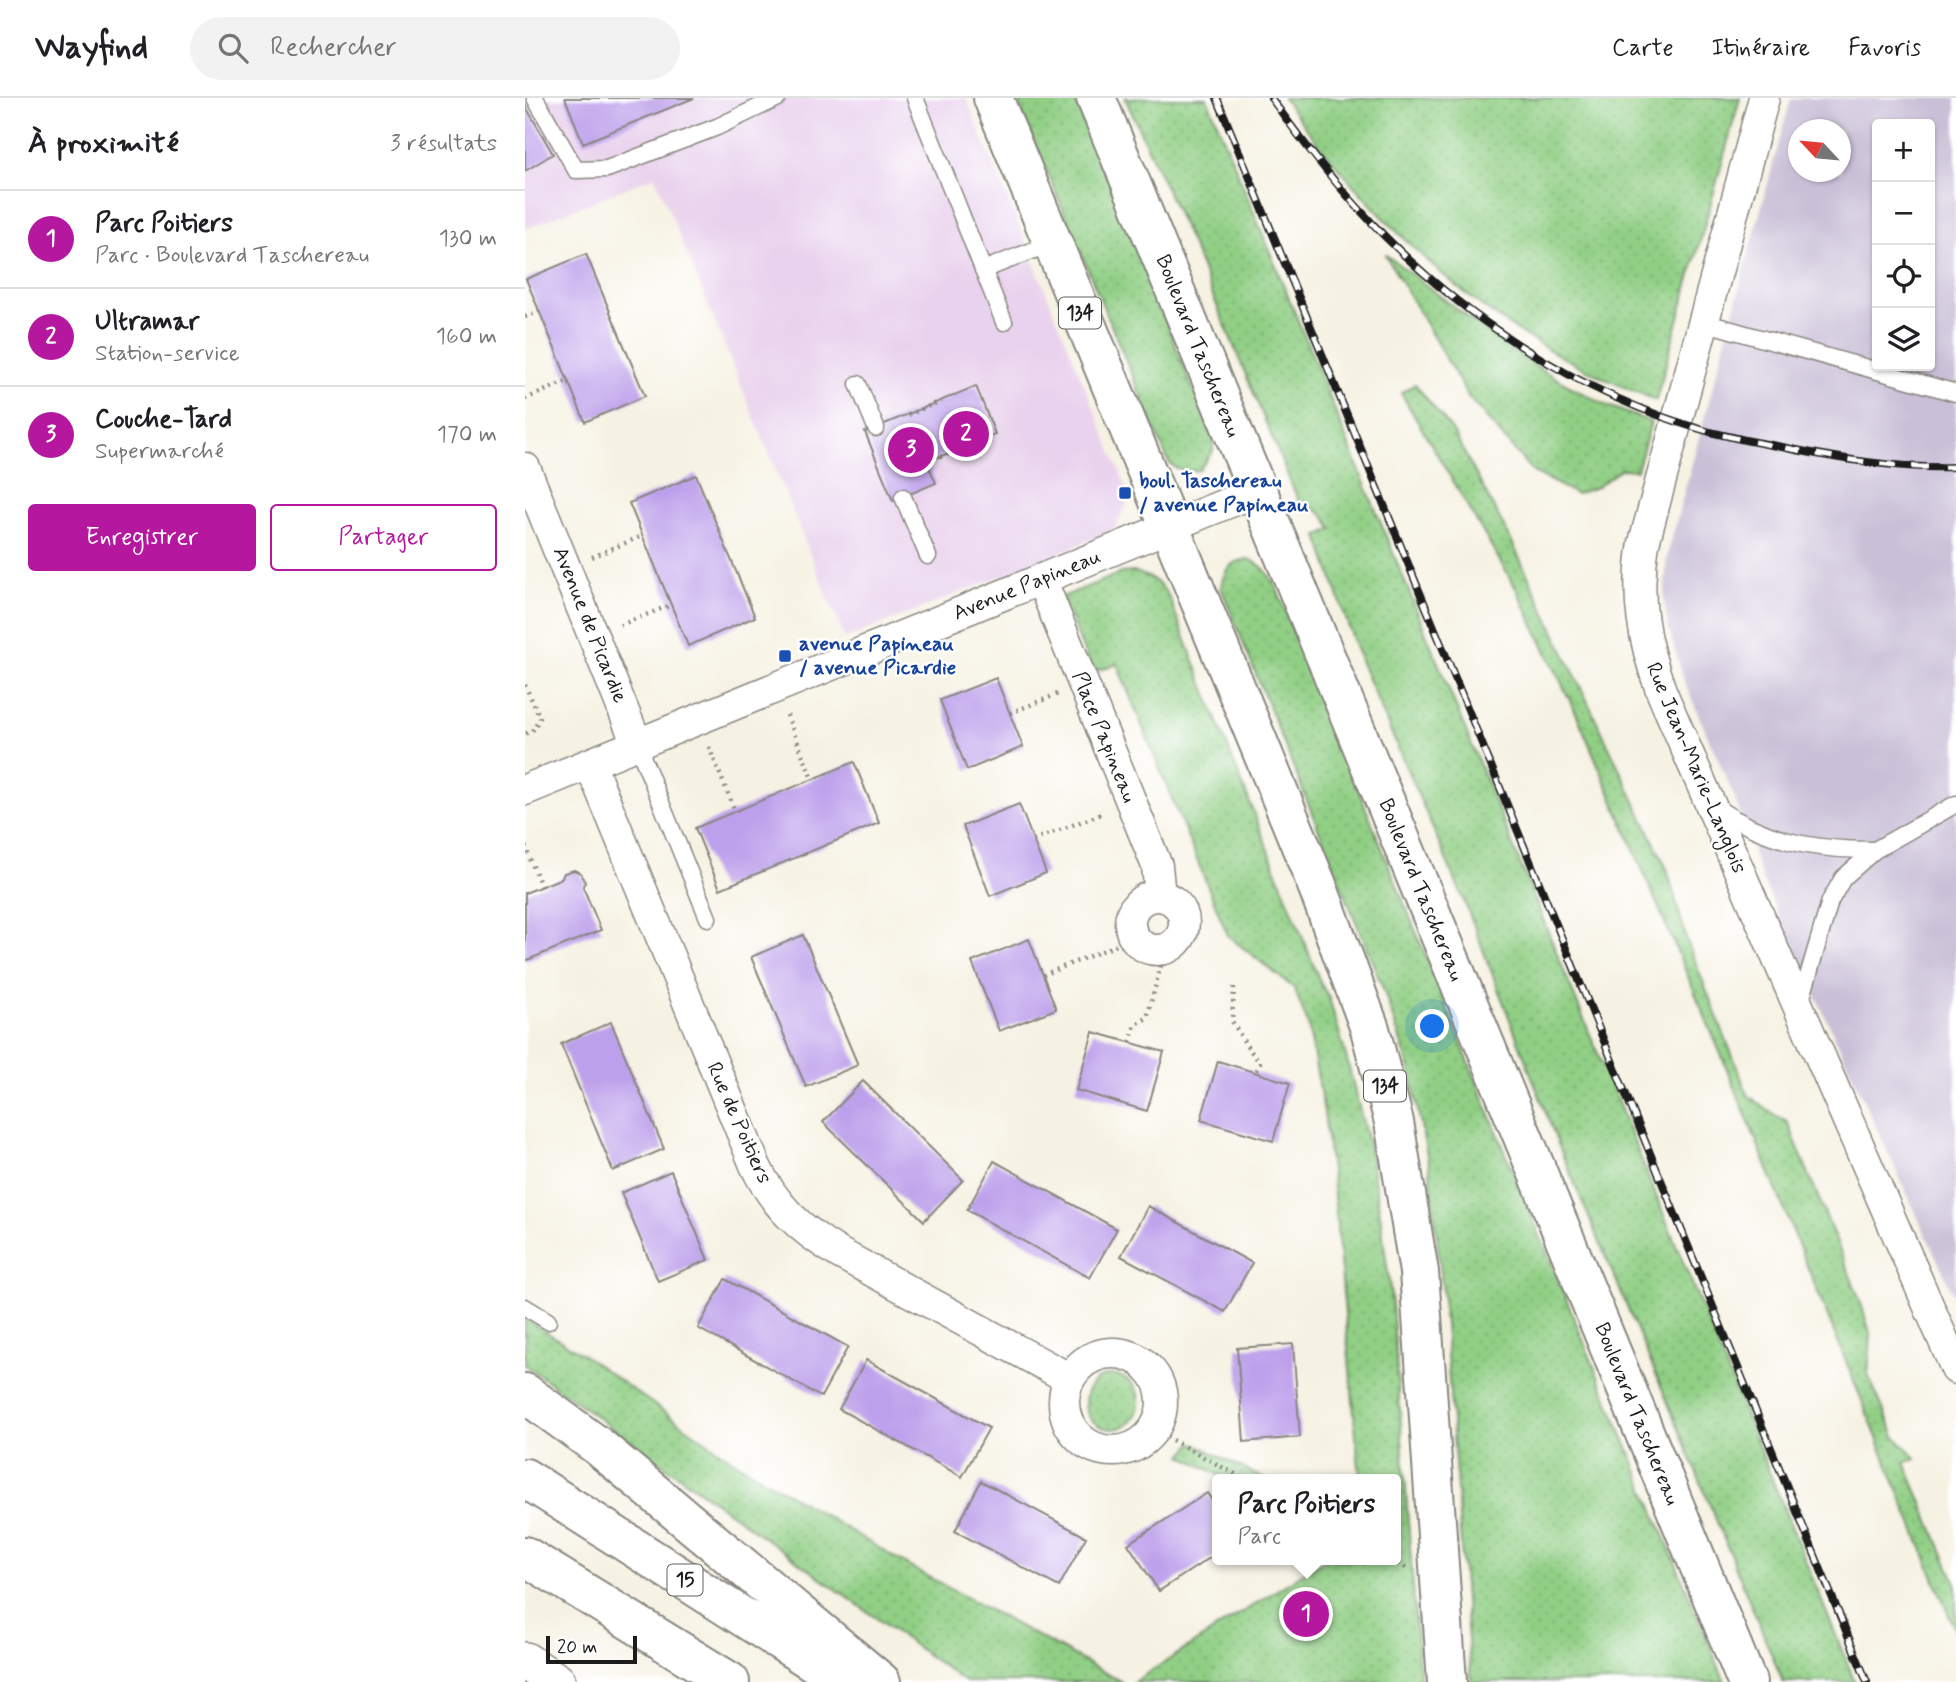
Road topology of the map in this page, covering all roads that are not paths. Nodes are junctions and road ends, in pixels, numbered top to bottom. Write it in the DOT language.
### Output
graph roads {
  1 [pos="535,98"];
  2 [pos="778,98"];
  3 [pos="915,98"];
  4 [pos="993,98"];
  5 [pos="1096,98"];
  6 [pos="1764,98"];
  7 [pos="1052,243"];
  8 [pos="983,270"];
  9 [pos="1004,322"];
  10 [pos="1703,322"];
  11 [pos="858,384"];
  12 [pos="1956,393"];
  13 [pos="876,428"];
  14 [pos="525,468"];
  15 [pos="1257,491"];
  16 [pos="903,497"];
  17 [pos="1170,526"];
  18 [pos="928,556"];
  19 [pos="1041,579"];
  20 [pos="637,744"];
  21 [pos="590,764"];
  22 [pos="525,790"];
  23 [pos="1710,804"];
  24 [pos="1956,804"];
  25 [pos="1875,850"];
  26 [pos="1160,896"];
  27 [pos="708,919"];
  28 [pos="1799,1010"];
  29 [pos="525,1307"];
  30 [pos="548,1321"];
  31 [pos="1956,1369"];
  32 [pos="1070,1379"];
  33 [pos="525,1393"];
  34 [pos="525,1478"];
  35 [pos="525,1558"];
  36 [pos="525,1661"];
  37 [pos="557,1682"];
  38 [pos="680,1682"];
  39 [pos="730,1682"];
  40 [pos="845,1682"];
  41 [pos="881,1682"];
  42 [pos="1447,1682"];
  43 [pos="1747,1682"];
  1 -- 2 [label="lane"];
  3 -- 8 [label="lane"];
  4 -- 7 [label="main road, 134"];
  5 -- 15 [label="main road, Boulevard Taschereau"];
  6 -- 10 [label="street, Rue Jean-Marie-Langlois"];
  7 -- 8 [label="lane"];
  7 -- 17 [label="main road, 134"];
  8 -- 9 [label="lane"];
  10 -- 12 [label="lane"];
  10 -- 23 [label="street, Rue Jean-Marie-Langlois"];
  11 -- 13 [label="lane"];
  14 -- 20 [label="street, Avenue de Picardie"];
  15 -- 17 [label="street, Avenue Papineau"];
  15 -- 43 [label="main road, Boulevard Taschereau"];
  16 -- 18 [label="lane"];
  17 -- 19 [label="street, Avenue Papineau"];
  17 -- 42 [label="main road, 134"];
  19 -- 20 [label="street, Avenue Papineau"];
  19 -- 26 [label="street, Place Papineau"];
  20 -- 21 [label="street, Avenue Papineau"];
  20 -- 27 [label="lane"];
  21 -- 22 [label="street, Avenue Papineau"];
  21 -- 32 [label="street, Rue de Poitiers"];
  23 -- 25 [label="lane"];
  23 -- 28 [label="street, Rue Jean-Marie-Langlois"];
  24 -- 25 [label="lane"];
  25 -- 28 [label="lane"];
  26 -- 26 [label="street"];
  28 -- 31 [label="street, Rue Jean-Marie-Langlois"];
  29 -- 30 [label="lane"];
  33 -- 41 [label="main road"];
  34 -- 40 [label="main road, 15"];
  35 -- 38 [label="main road"];
  35 -- 39 [label="main road"];
  36 -- 37 [label="street"];
}
